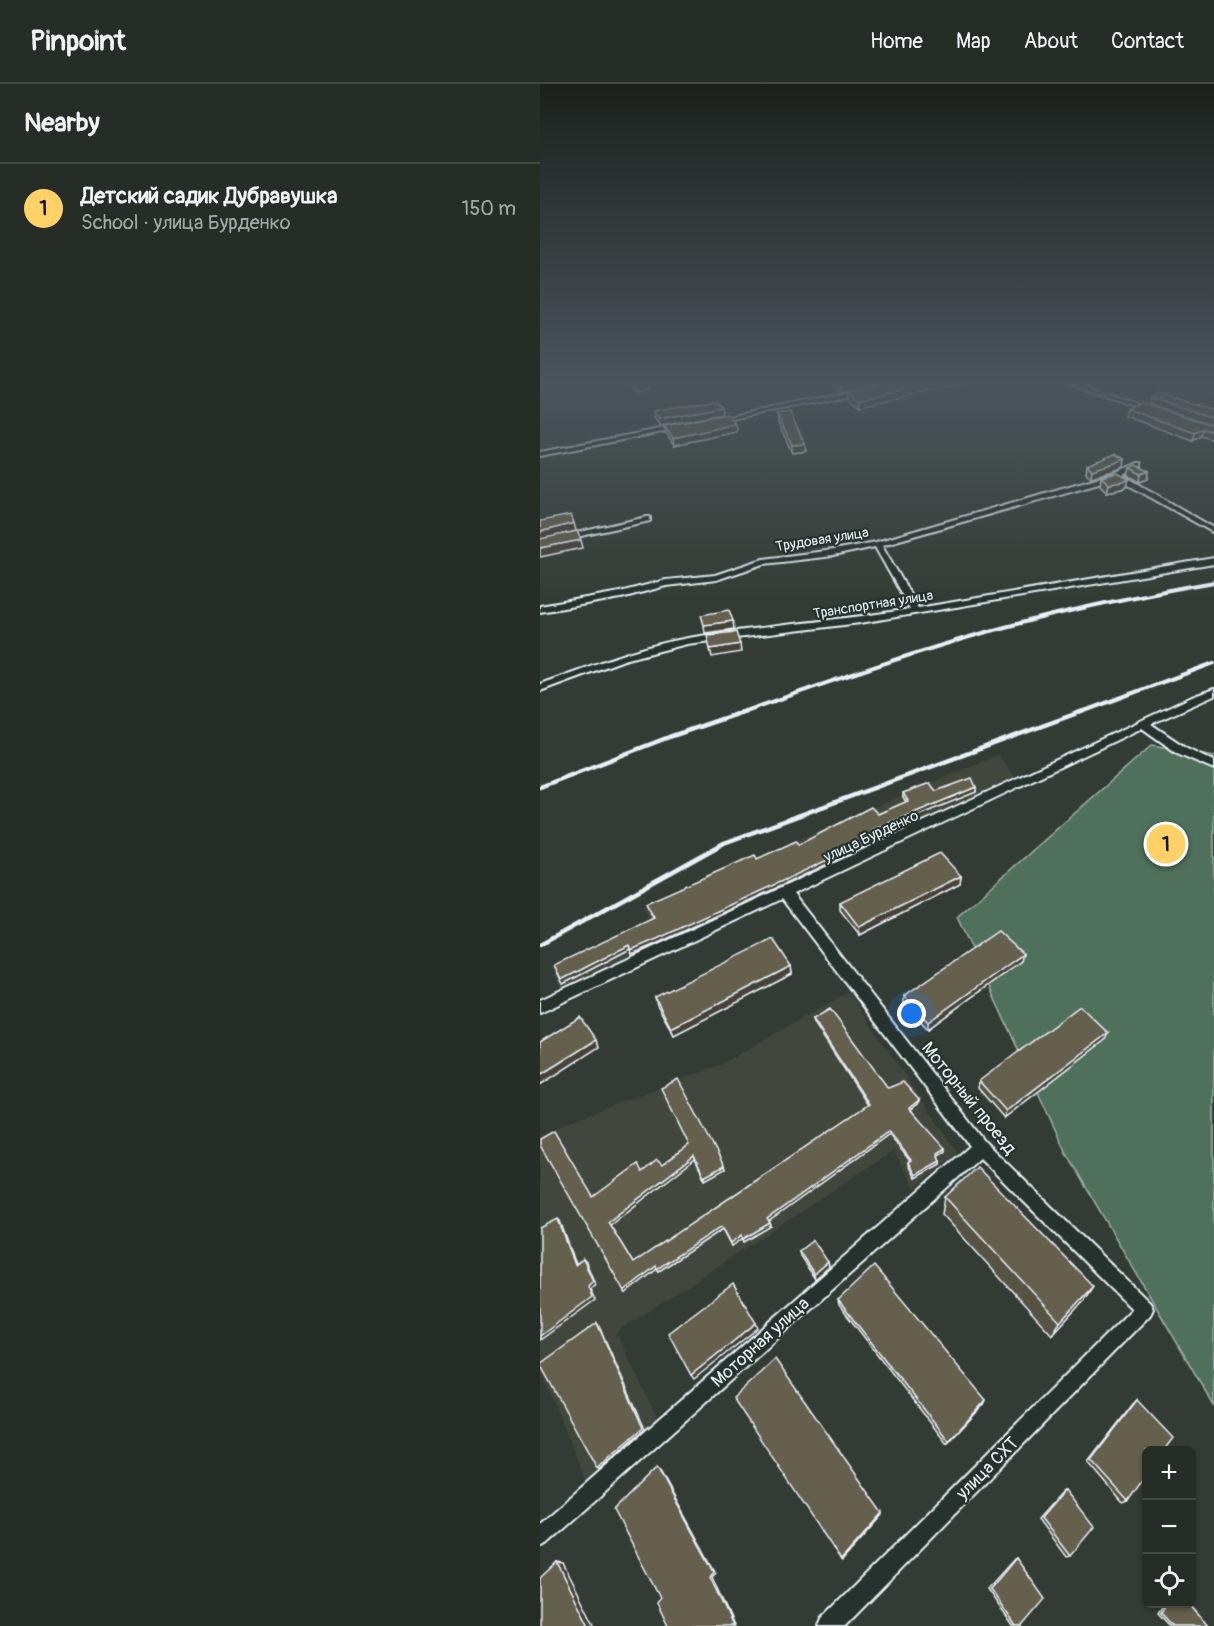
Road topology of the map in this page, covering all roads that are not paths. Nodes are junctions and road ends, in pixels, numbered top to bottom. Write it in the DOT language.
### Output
graph roads {
  1 [pos="1138,465"];
  2 [pos="1117,475"];
  3 [pos="647,519"];
  4 [pos="1214,531"];
  5 [pos="540,543"];
  6 [pos="877,544"];
  7 [pos="1214,561"];
  8 [pos="540,609"];
  9 [pos="916,611"];
  10 [pos="540,688"];
  11 [pos="1214,692"];
  12 [pos="1143,724"];
  13 [pos="1214,765"];
  14 [pos="785,893"];
  15 [pos="540,1007"];
  16 [pos="980,1147"];
  17 [pos="1144,1309"];
  18 [pos="540,1537"];
  19 [pos="830,1626"];
  1 -- 2 [label="street, Трудовая улица"];
  2 -- 4 [label="street"];
  2 -- 6 [label="street, Трудовая улица"];
  3 -- 5 [label="street"];
  6 -- 8 [label="street, Трудовая улица"];
  6 -- 9 [label="street"];
  7 -- 9 [label="street, Транспортная улица"];
  9 -- 10 [label="street, Транспортная улица"];
  11 -- 12 [label="street, улица Бурденко"];
  12 -- 13 [label="street"];
  12 -- 14 [label="street, улица Бурденко"];
  14 -- 15 [label="street, улица Бурденко"];
  14 -- 16 [label="street, Моторный проезд"];
  16 -- 17 [label="street, Моторный проезд"];
  16 -- 18 [label="street, Моторная улица"];
  17 -- 19 [label="street, улица СХТ"];
}
